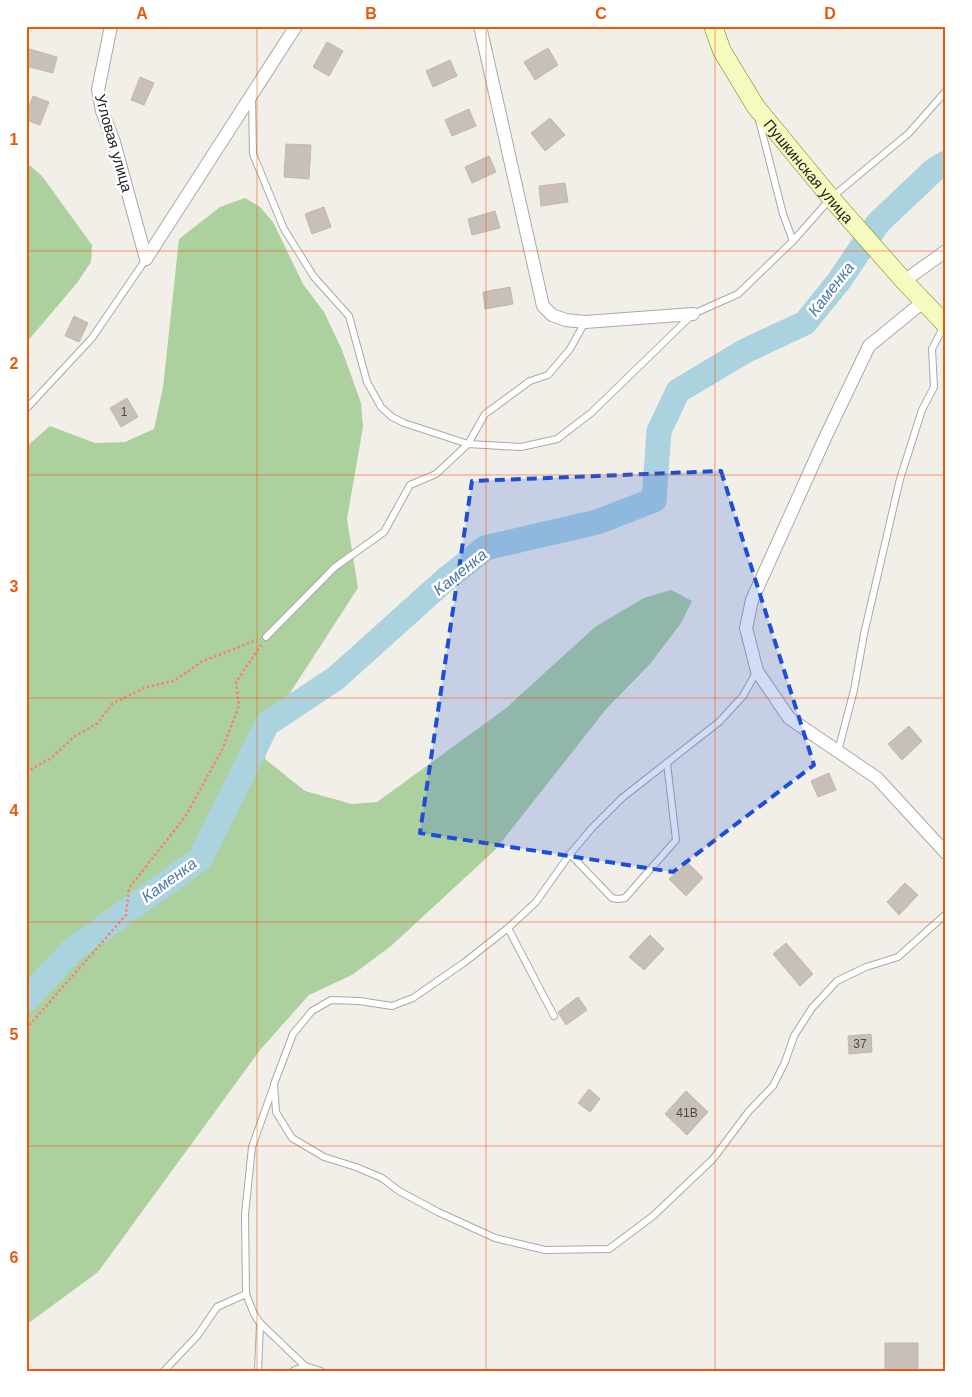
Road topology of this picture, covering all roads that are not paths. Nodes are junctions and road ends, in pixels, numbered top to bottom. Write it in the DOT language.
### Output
graph roads {
  1 [pos="111,26"];
  2 [pos="296,26"];
  3 [pos="480,26"];
  4 [pos="712,26"];
  5 [pos="946,91"];
  6 [pos="252,94"];
  7 [pos="756,107"];
  8 [pos="831,198"];
  9 [pos="793,240"];
  10 [pos="945,252"];
  11 [pos="146,259"];
  12 [pos="904,281"];
  13 [pos="924,301"];
  14 [pos="692,314"];
  15 [pos="585,322"];
  16 [pos="945,325"];
  17 [pos="26,409"];
  18 [pos="468,444"];
  19 [pos="266,637"];
  20 [pos="757,671"];
  21 [pos="838,752"];
  22 [pos="667,763"];
  23 [pos="946,853"];
  24 [pos="570,854"];
  25 [pos="946,914"];
  26 [pos="508,928"];
  27 [pos="554,1016"];
  28 [pos="274,1084"];
  29 [pos="246,1294"];
  30 [pos="260,1323"];
  31 [pos="304,1366"];
  32 [pos="164,1371"];
  33 [pos="258,1371"];
  34 [pos="294,1371"];
  35 [pos="321,1371"];
  1 -- 11 [label="street, Угловая улица"];
  2 -- 6 [label="street"];
  3 -- 15 [label="street"];
  4 -- 7 [label="main road, Пушкинская улица"];
  5 -- 8 [label="lane"];
  6 -- 11 [label="street"];
  6 -- 18 [label="lane"];
  7 -- 8 [label="main road, Пушкинская улица"];
  7 -- 9 [label="lane"];
  8 -- 9 [label="lane"];
  8 -- 12 [label="main road, Пушкинская улица"];
  9 -- 14 [label="lane"];
  10 -- 12 [label="street"];
  11 -- 17 [label="lane"];
  12 -- 13 [label="main road, Пушкинская улица"];
  13 -- 16 [label="main road, Пушкинская улица"];
  13 -- 20 [label="street"];
  14 -- 15 [label="street"];
  14 -- 18 [label="lane"];
  15 -- 18 [label="lane"];
  16 -- 21 [label="lane"];
  18 -- 19 [label="lane"];
  20 -- 21 [label="street"];
  20 -- 22 [label="lane"];
  21 -- 23 [label="street"];
  22 -- 24 [label="lane"];
  22 -- 24 [label="lane"];
  24 -- 26 [label="lane"];
  25 -- 28 [label="lane"];
  26 -- 27 [label="lane"];
  26 -- 28 [label="lane"];
  28 -- 29 [label="lane"];
  29 -- 30 [label="lane"];
  29 -- 32 [label="lane"];
  30 -- 31 [label="lane"];
  30 -- 33 [label="lane"];
  31 -- 34 [label="lane"];
  31 -- 35 [label="lane"];
}
